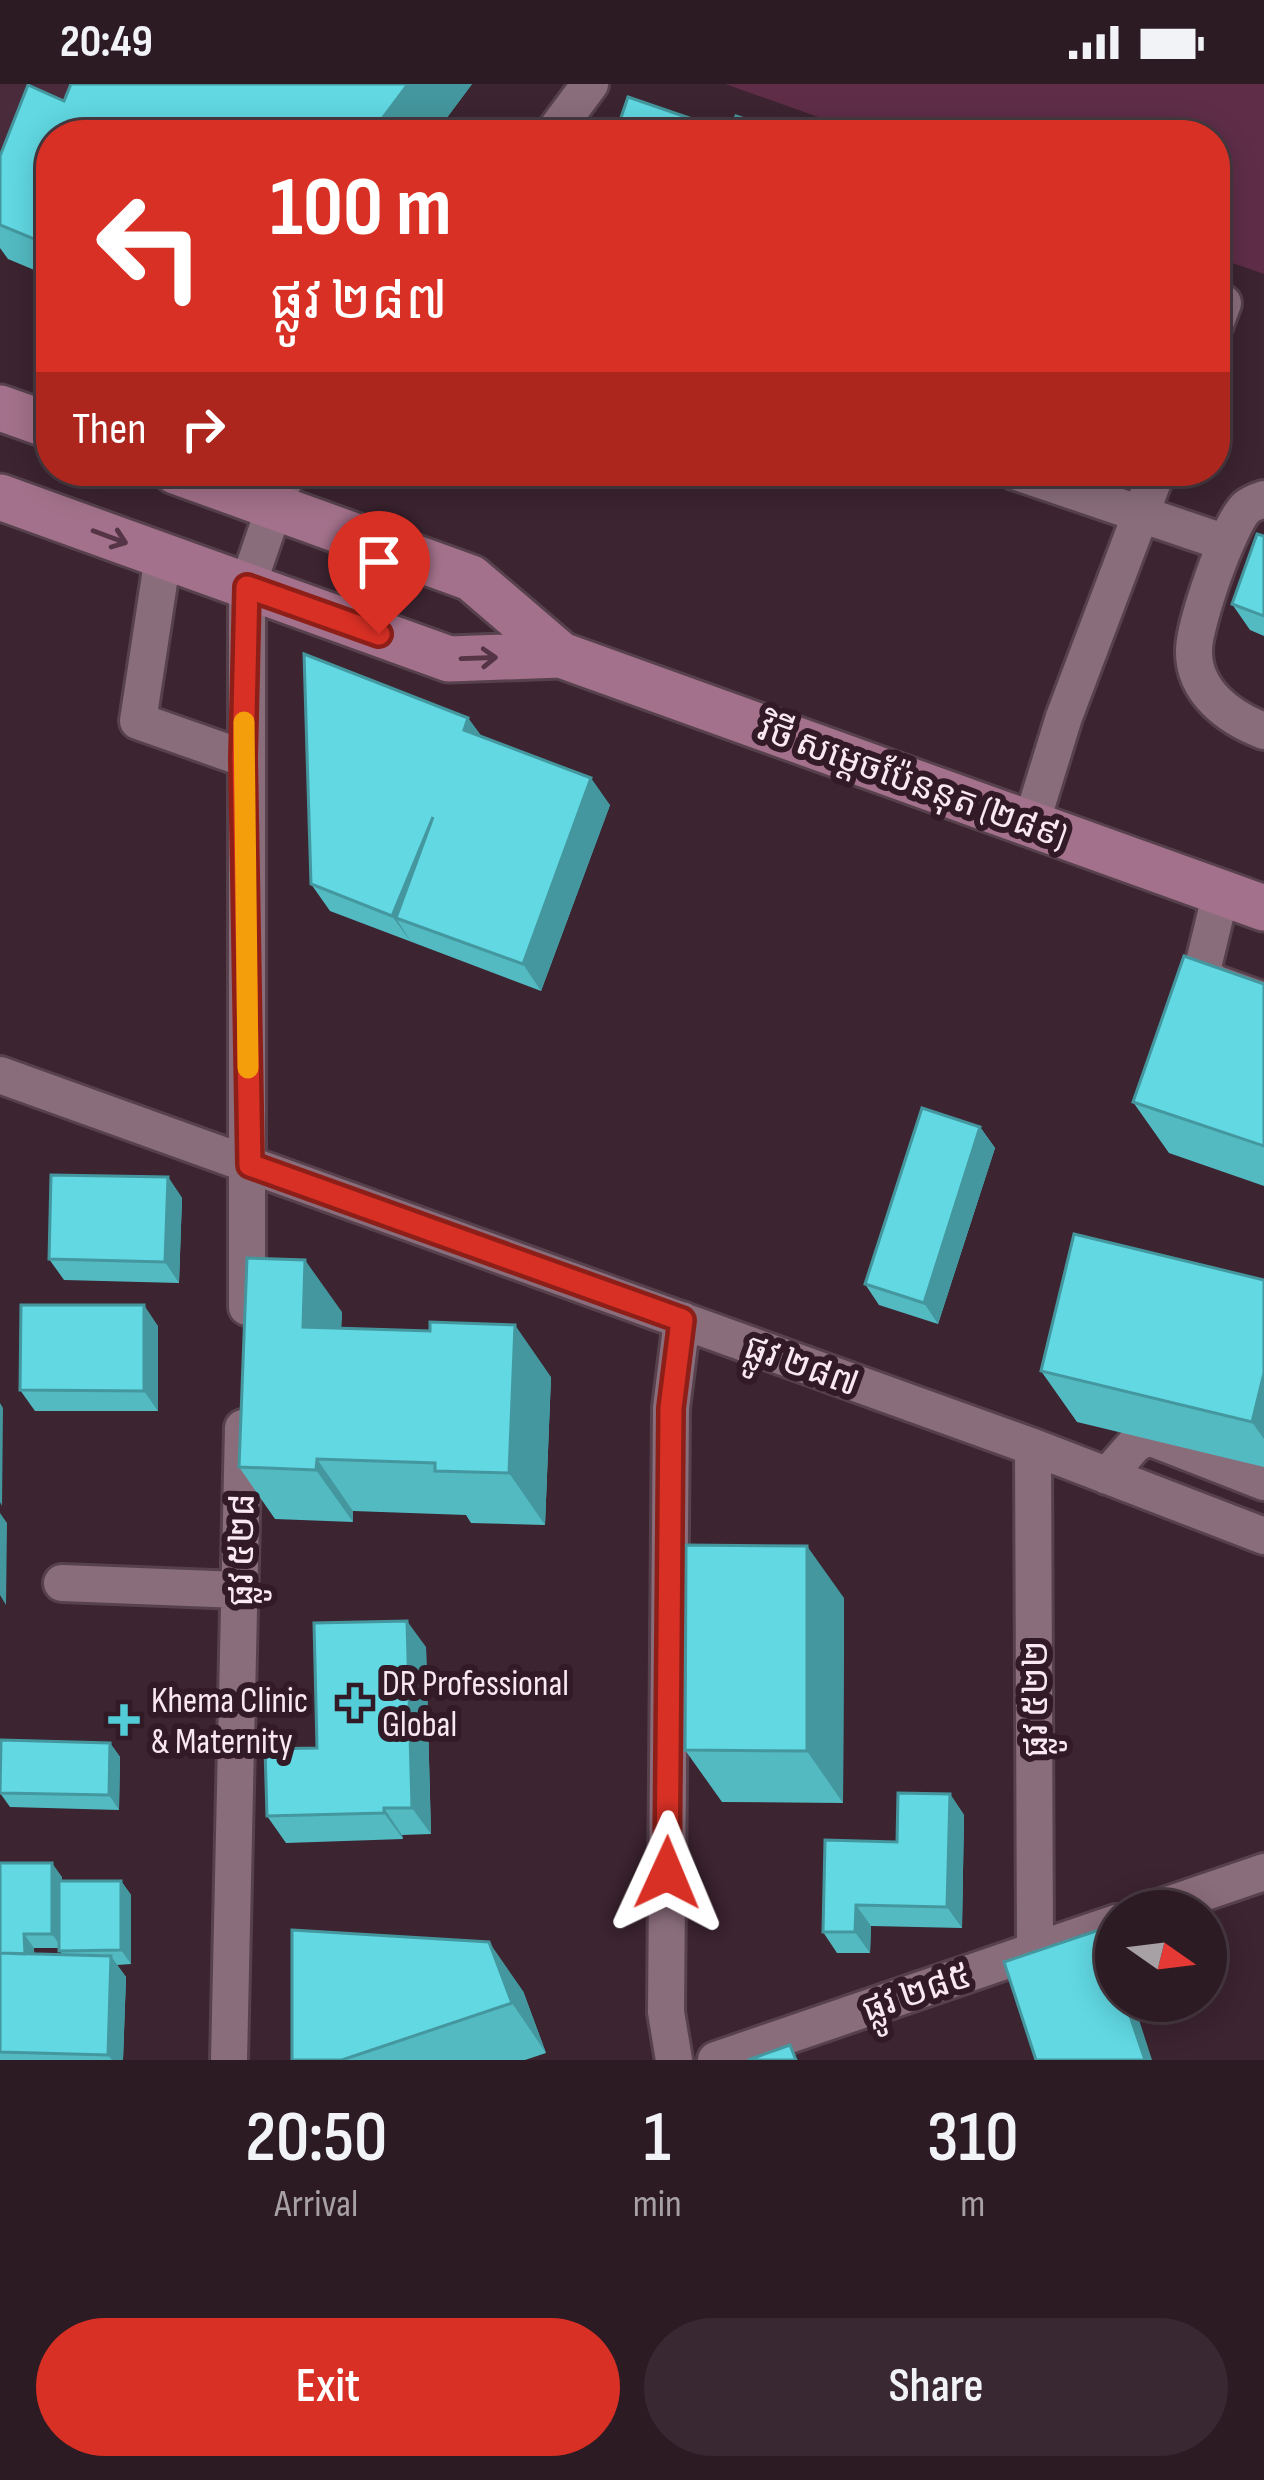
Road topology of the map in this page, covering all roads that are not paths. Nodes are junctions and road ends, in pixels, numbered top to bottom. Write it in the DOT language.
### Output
graph roads {
  1 [pos="590,84"];
  2 [pos="563,120"];
  3 [pos="0,408"];
  4 [pos="36,421"];
  5 [pos="1056,486"];
  6 [pos="1151,486"];
  7 [pos="280,490"];
  8 [pos="0,497"];
  9 [pos="1264,499"];
  10 [pos="1140,516"];
  11 [pos="1226,544"];
  12 [pos="163,556"];
  13 [pos="247,587"];
  14 [pos="561,655"];
  15 [pos="1264,731"];
  16 [pos="243,758"];
  17 [pos="1030,824"];
  18 [pos="1221,892"];
  19 [pos="1264,908"];
  20 [pos="1264,1001"];
  21 [pos="0,1075"];
  22 [pos="250,1165"];
  23 [pos="682,1320"];
  24 [pos="245,1354"];
  25 [pos="244,1401"];
  26 [pos="1033,1447"];
  27 [pos="1107,1476"];
  28 [pos="1264,1482"];
  29 [pos="1264,1536"];
  30 [pos="62,1583"];
  31 [pos="239,1590"];
  32 [pos="1264,1872"];
  33 [pos="1211,1890"];
  34 [pos="1095,1930"];
  35 [pos="1035,1951"];
  36 [pos="229,2060"];
  37 [pos="674,2060"];
  38 [pos="716,2060"];
  1 -- 2 [label="street"];
  3 -- 4 [label="main road"];
  5 -- 10 [label="street"];
  6 -- 10 [label="street"];
  7 -- 13 [label="street"];
  7 -- 14 [label="main road, វិថី សម្តេចប៉ែននុត (២៨៩)"];
  8 -- 12 [label="main road, វិថី សម្តេចប៉ែននុត (២៨៩), one-way"];
  9 -- 11 [label="street"];
  10 -- 11 [label="street"];
  10 -- 17 [label="street"];
  11 -- 15 [label="street"];
  12 -- 13 [label="main road, វិថី សម្តេចប៉ែននុត (២៨៩)"];
  12 -- 16 [label="street"];
  13 -- 14 [label="main road, វិថី សម្តេចប៉ែននុត (២៨៩), one-way"];
  13 -- 16 [label="street"];
  14 -- 17 [label="main road, វិថី សម្តេចប៉ែននុត (២៨៩)"];
  16 -- 22 [label="street"];
  17 -- 18 [label="main road, វិថី សម្តេចប៉ែននុត (២៨៩)"];
  18 -- 19 [label="main road, វិថី សម្តេចប៉ែននុត (២៨៩)"];
  18 -- 20 [label="street"];
  21 -- 22 [label="street, ផ្លូវ ២៨៧"];
  22 -- 23 [label="street, ផ្លូវ ២៨៧"];
  22 -- 24 [label="street"];
  23 -- 26 [label="street, ផ្លូវ ២៨៧"];
  23 -- 37 [label="street"];
  25 -- 31 [label="street, ផ្លូវ ៥២៨"];
  26 -- 27 [label="street, ផ្លូវ ២៨៧"];
  26 -- 35 [label="street, ផ្លូវ ៥២២"];
  27 -- 28 [label="street"];
  27 -- 29 [label="street, ផ្លូវ ២៨៧"];
  30 -- 31 [label="street"];
  31 -- 36 [label="street, ផ្លូវ ៥២៨"];
  32 -- 33 [label="street"];
  34 -- 35 [label="street, ផ្លូវ ២៨៥"];
  35 -- 38 [label="street, ផ្លូវ ២៨៥"];
}
